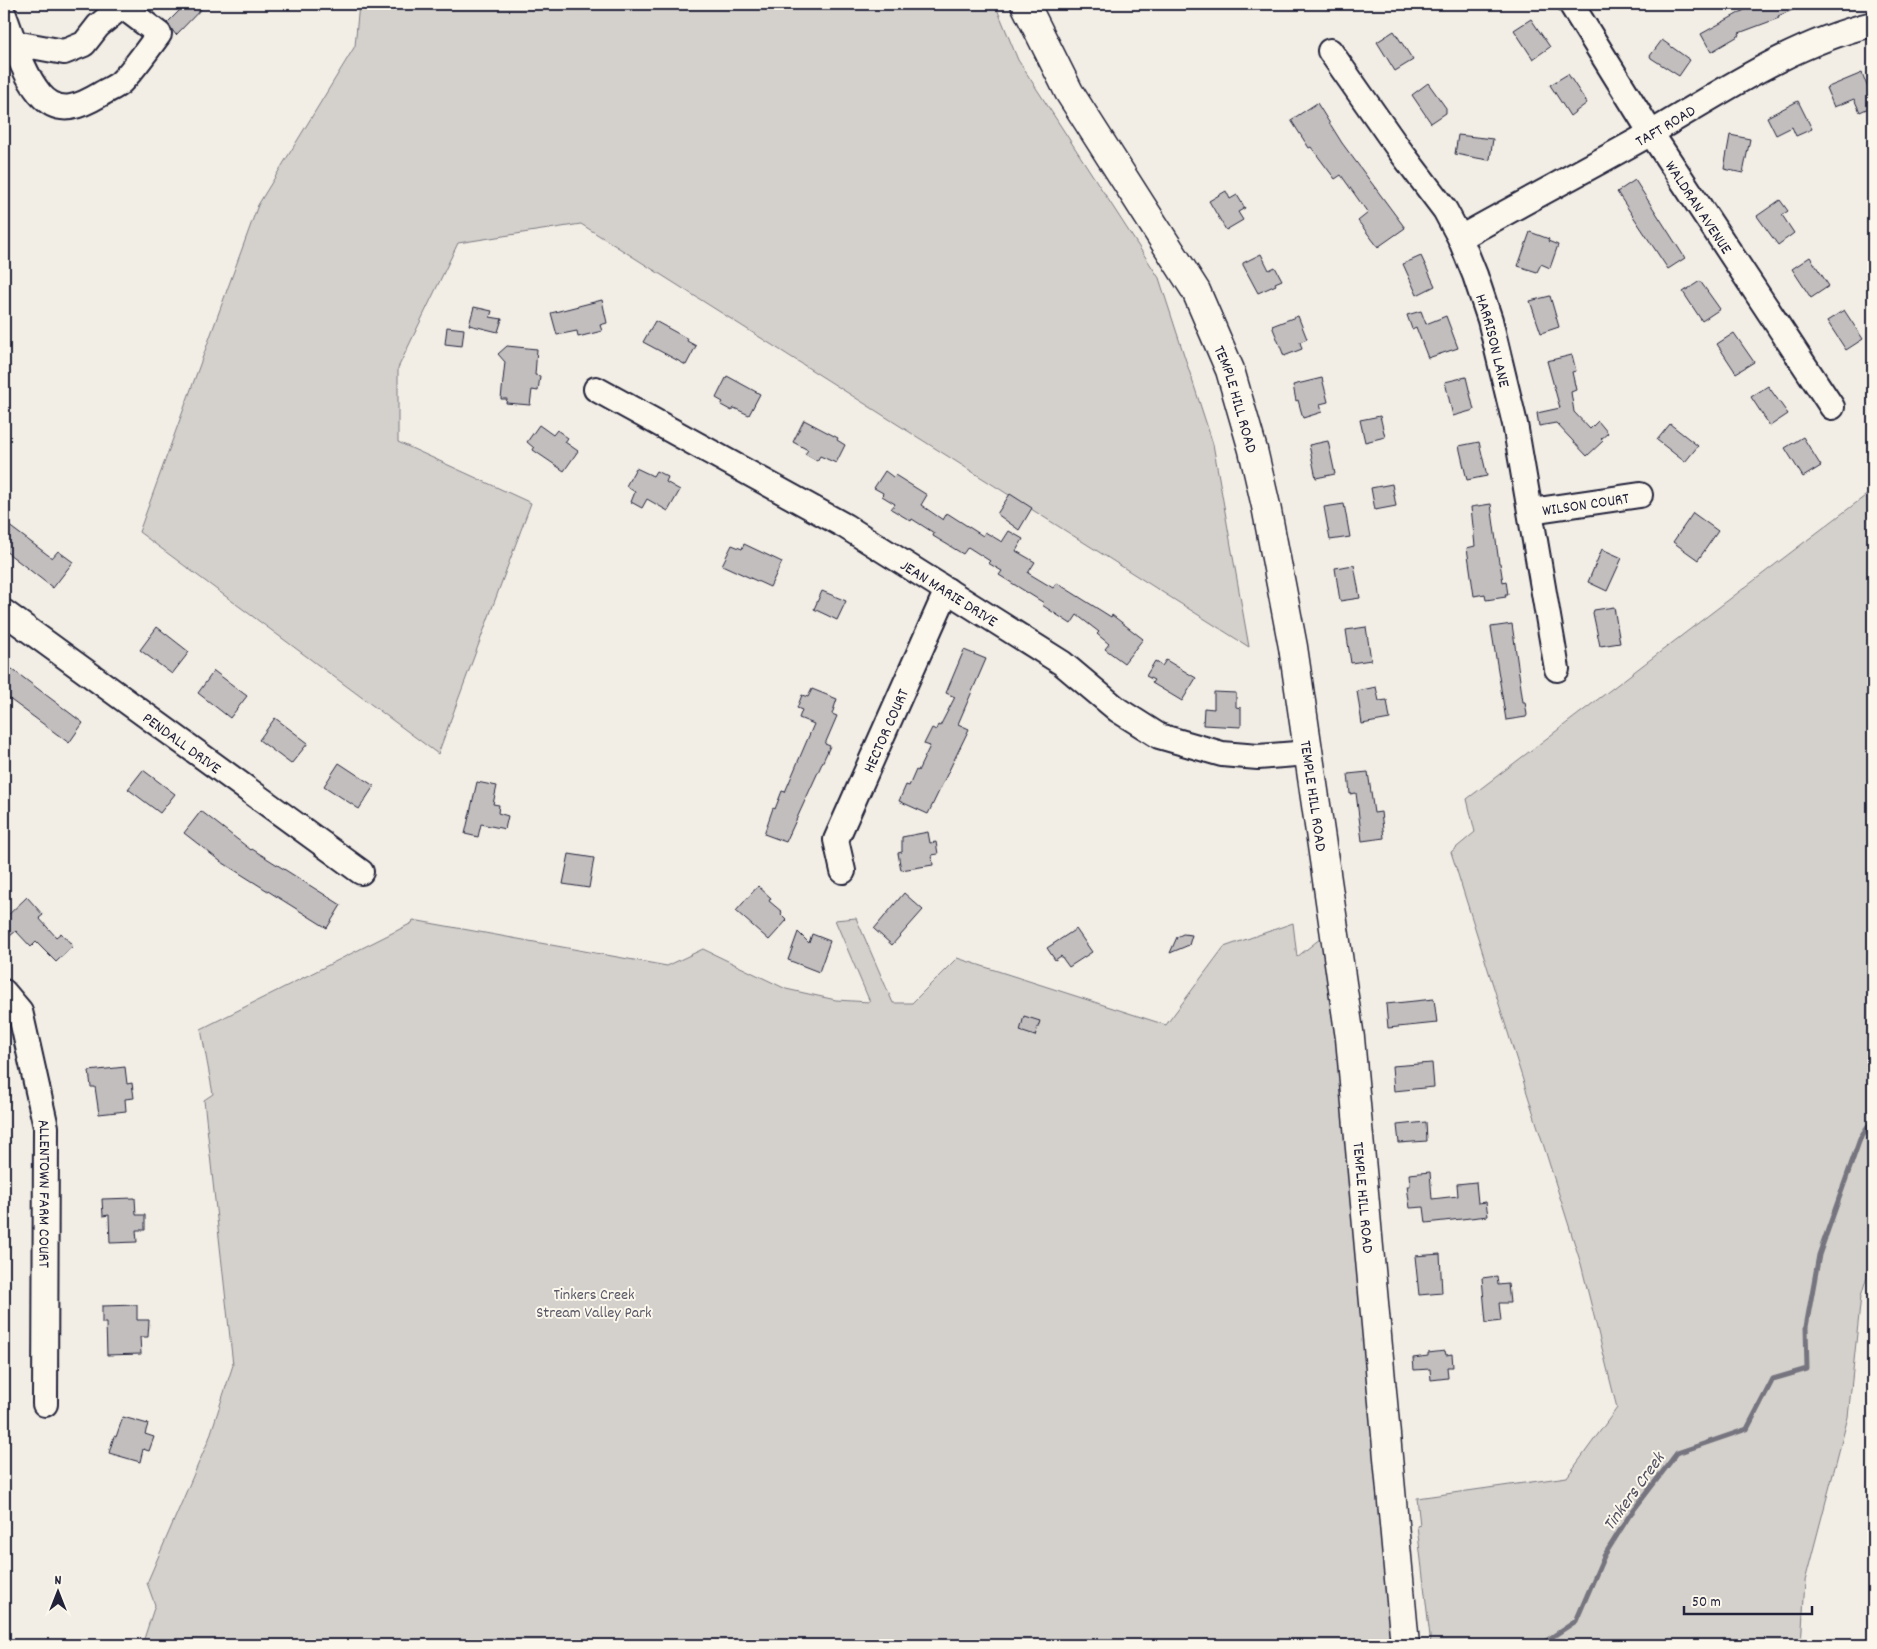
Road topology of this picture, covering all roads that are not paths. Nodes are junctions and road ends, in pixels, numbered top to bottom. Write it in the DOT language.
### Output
graph roads {
  1 [pos="1025,4"];
  2 [pos="1571,4"];
  3 [pos="4,15"];
  4 [pos="1873,24"];
  5 [pos="15,42"];
  6 [pos="1330,51"];
  7 [pos="1651,132"];
  8 [pos="1460,238"];
  9 [pos="596,390"];
  10 [pos="1832,407"];
  11 [pos="1640,495"];
  12 [pos="1531,511"];
  13 [pos="947,590"];
  14 [pos="4,612"];
  15 [pos="1557,669"];
  16 [pos="1309,753"];
  17 [pos="843,871"];
  18 [pos="361,872"];
  19 [pos="4,992"];
  20 [pos="45,1404"];
  21 [pos="1405,1645"];
  1 -- 16 [label="main road, TEMPLE HILL ROAD"];
  2 -- 7 [label="street, WALDRAN AVENUE"];
  3 -- 5 [label="street"];
  4 -- 7 [label="street, TAFT ROAD"];
  5 -- 5 [label="street"];
  6 -- 8 [label="street, HARRISON LANE"];
  7 -- 8 [label="street, TAFT ROAD"];
  7 -- 10 [label="street, WALDRAN AVENUE"];
  8 -- 12 [label="street, HARRISON LANE"];
  9 -- 13 [label="street, JEAN MARIE DRIVE"];
  11 -- 12 [label="street, WILSON COURT"];
  12 -- 15 [label="street, HARRISON LANE"];
  13 -- 16 [label="street, JEAN MARIE DRIVE"];
  13 -- 17 [label="street, HECTOR COURT"];
  14 -- 18 [label="street, PENDALL DRIVE"];
  16 -- 21 [label="main road, TEMPLE HILL ROAD"];
  19 -- 20 [label="street, ALLENTOWN FARM COURT"];
}
